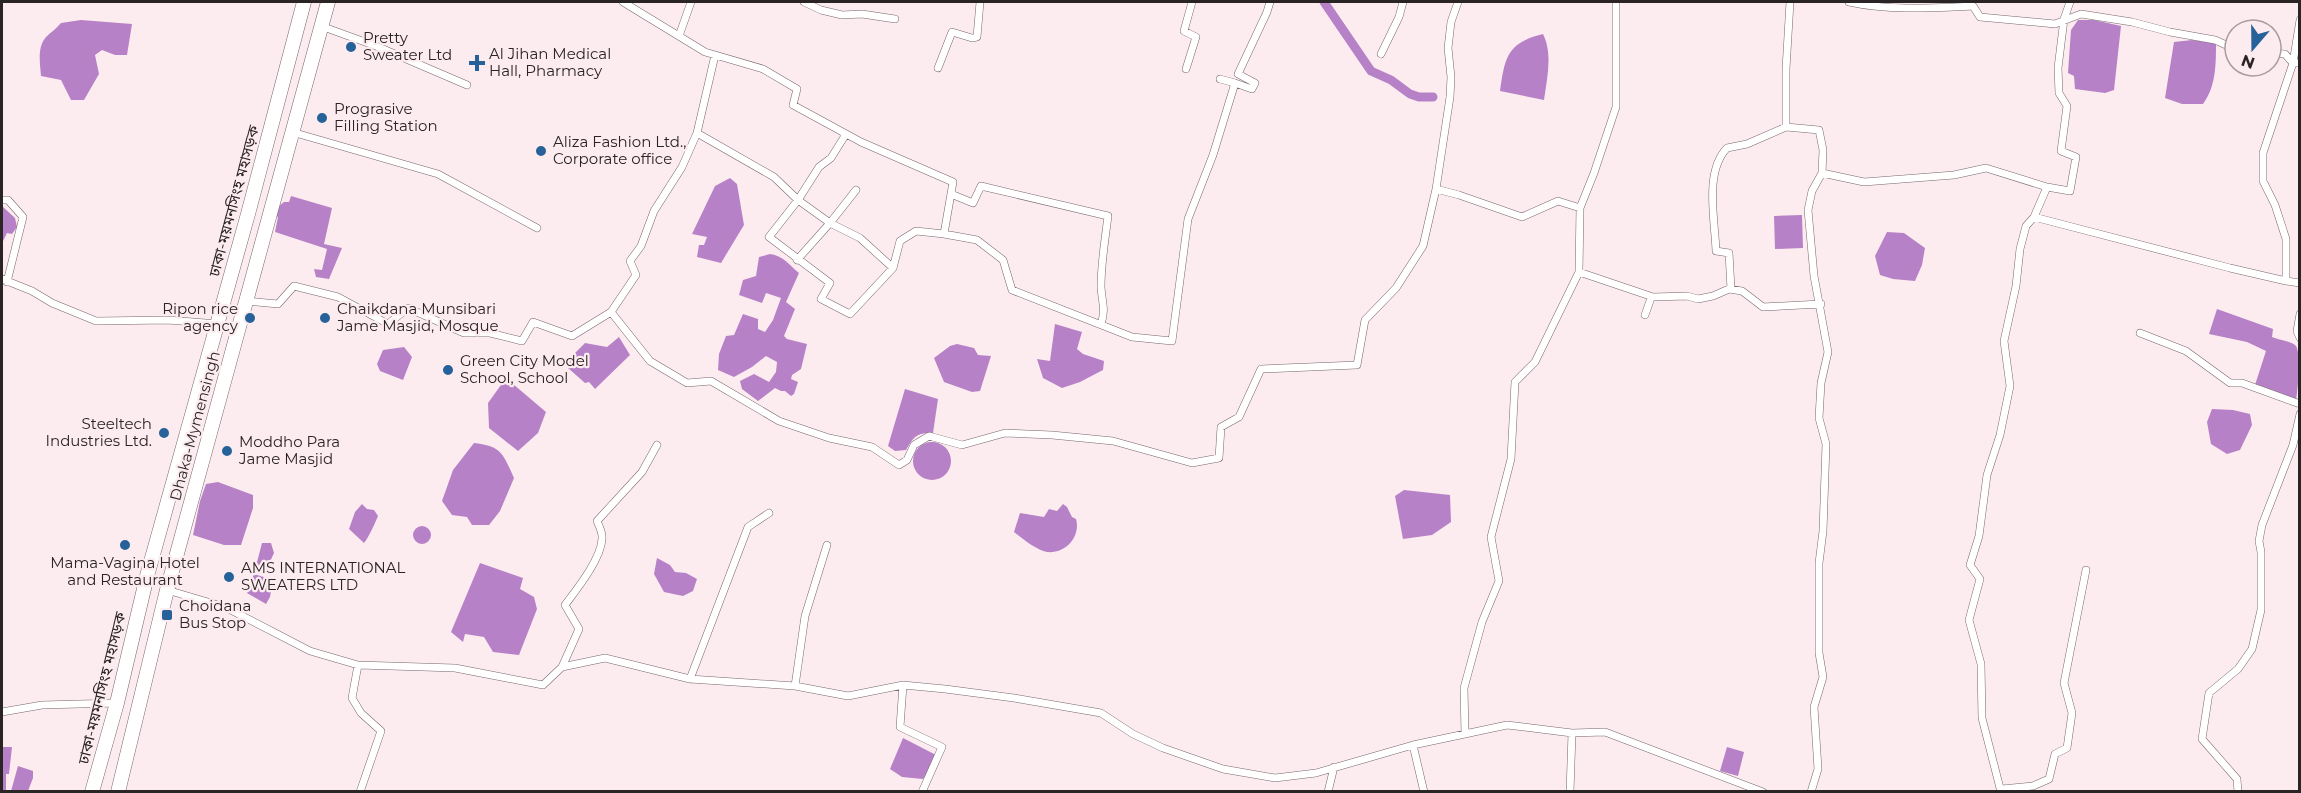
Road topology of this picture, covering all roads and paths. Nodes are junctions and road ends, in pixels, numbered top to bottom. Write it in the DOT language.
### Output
graph roads {
  1 [pos="304,2"];
  2 [pos="328,2"];
  3 [pos="623,2"];
  4 [pos="691,2"];
  5 [pos="804,2"];
  6 [pos="980,2"];
  7 [pos="1192,2"];
  8 [pos="1270,2"];
  9 [pos="1403,2"];
  10 [pos="1458,2"];
  11 [pos="1616,2"];
  12 [pos="1790,2"];
  13 [pos="1849,2"];
  14 [pos="2070,2"];
  15 [pos="895,19"];
  16 [pos="2064,19"];
  17 [pos="2300,20"];
  18 [pos="321,26"];
  19 [pos="679,36"];
  20 [pos="2223,44"];
  21 [pos="1381,54"];
  22 [pos="2283,54"];
  23 [pos="715,55"];
  24 [pos="2296,63"];
  25 [pos="938,68"];
  26 [pos="1186,69"];
  27 [pos="1220,79"];
  28 [pos="1235,83"];
  29 [pos="467,85"];
  30 [pos="1786,127"];
  31 [pos="292,132"];
  32 [pos="697,134"];
  33 [pos="846,134"];
  34 [pos="1822,173"];
  35 [pos="2048,187"];
  36 [pos="1436,189"];
  37 [pos="856,190"];
  38 [pos="951,194"];
  39 [pos="2,200"];
  40 [pos="798,200"];
  41 [pos="1580,208"];
  42 [pos="2034,217"];
  43 [pos="830,223"];
  44 [pos="537,228"];
  45 [pos="944,234"];
  46 [pos="797,260"];
  47 [pos="893,268"];
  48 [pos="1579,273"];
  49 [pos="4,281"];
  50 [pos="2286,281"];
  51 [pos="2300,283"];
  52 [pos="1731,289"];
  53 [pos="1653,297"];
  54 [pos="246,301"];
  55 [pos="1821,304"];
  56 [pos="611,312"];
  57 [pos="2300,314"];
  58 [pos="1645,315"];
  59 [pos="218,324"];
  60 [pos="1101,324"];
  61 [pos="2140,333"];
  62 [pos="2300,338"];
  63 [pos="2300,404"];
  64 [pos="2300,414"];
  65 [pos="657,445"];
  66 [pos="769,513"];
  67 [pos="827,545"];
  68 [pos="2086,570"];
  69 [pos="167,590"];
  70 [pos="358,665"];
  71 [pos="562,667"];
  72 [pos="690,679"];
  73 [pos="903,685"];
  74 [pos="795,686"];
  75 [pos="117,703"];
  76 [pos="2,712"];
  77 [pos="1572,733"];
  78 [pos="1465,734"];
  79 [pos="1413,745"];
  80 [pos="1335,767"];
  81 [pos="2001,790"];
  82 [pos="92,792"];
  83 [pos="118,792"];
  84 [pos="360,792"];
  85 [pos="922,792"];
  86 [pos="1328,792"];
  87 [pos="1424,792"];
  88 [pos="1570,792"];
  89 [pos="1763,792"];
  90 [pos="1811,792"];
  91 [pos="2238,792"];
  1 -- 59 [label="highway, ঢাকা-ময়মনসিংহ মহাসড়ক"];
  2 -- 18 [label="highway, Dhaka-Mymensingh"];
  3 -- 19 [label="street"];
  4 -- 19 [label="street"];
  5 -- 15 [label="street"];
  6 -- 25 [label="street"];
  7 -- 26 [label="street"];
  8 -- 28 [label="street"];
  9 -- 21 [label="street"];
  10 -- 36 [label="street"];
  11 -- 41 [label="street"];
  12 -- 30 [label="street"];
  13 -- 16 [label="street"];
  14 -- 16 [label="street"];
  16 -- 20 [label="street"];
  16 -- 35 [label="street"];
  17 -- 24 [label="street"];
  18 -- 29 [label="street"];
  18 -- 31 [label="highway, Dhaka-Mymensingh"];
  19 -- 23 [label="street"];
  22 -- 24 [label="street"];
  23 -- 32 [label="street"];
  23 -- 33 [label="street"];
  24 -- 50 [label="street"];
  27 -- 28 [label="street"];
  28 -- 60 [label="street"];
  30 -- 34 [label="street"];
  30 -- 52 [label="street"];
  31 -- 44 [label="street"];
  31 -- 54 [label="highway, Dhaka-Mymensingh"];
  32 -- 40 [label="street"];
  32 -- 56 [label="street"];
  33 -- 38 [label="street"];
  33 -- 40 [label="street"];
  34 -- 35 [label="street"];
  34 -- 55 [label="street"];
  35 -- 42 [label="street"];
  36 -- 41 [label="street"];
  36 -- 56 [label="street"];
  37 -- 43 [label="street"];
  38 -- 45 [label="street"];
  38 -- 60 [label="street"];
  39 -- 49 [label="street"];
  40 -- 43 [label="street"];
  40 -- 46 [label="street"];
  41 -- 48 [label="street"];
  42 -- 50 [label="street"];
  42 -- 81 [label="street"];
  43 -- 46 [label="street"];
  43 -- 47 [label="street"];
  45 -- 47 [label="street"];
  45 -- 60 [label="street"];
  46 -- 47 [label="street"];
  48 -- 53 [label="street"];
  48 -- 78 [label="street"];
  49 -- 59 [label="street"];
  50 -- 51 [label="street"];
  52 -- 53 [label="street"];
  52 -- 55 [label="street"];
  53 -- 58 [label="street"];
  54 -- 56 [label="street"];
  54 -- 69 [label="highway, Dhaka-Mymensingh"];
  55 -- 90 [label="street"];
  57 -- 62 [label="street"];
  59 -- 75 [label="highway, ঢাকা-ময়মনসিংহ মহাসড়ক"];
  61 -- 63 [label="street"];
  64 -- 91 [label="street"];
  65 -- 71 [label="street"];
  66 -- 72 [label="street"];
  67 -- 74 [label="street"];
  68 -- 81 [label="street"];
  69 -- 70 [label="street"];
  69 -- 83 [label="highway, Dhaka-Mymensingh"];
  70 -- 71 [label="street"];
  70 -- 84 [label="street"];
  71 -- 72 [label="street"];
  72 -- 74 [label="street"];
  73 -- 74 [label="street"];
  73 -- 80 [label="street"];
  73 -- 85 [label="street"];
  75 -- 76 [label="street"];
  75 -- 82 [label="highway, ঢাকা-ময়মনসিংহ মহাসড়ক"];
  77 -- 78 [label="street"];
  77 -- 88 [label="street"];
  77 -- 89 [label="street"];
  78 -- 79 [label="street"];
  79 -- 80 [label="street"];
  79 -- 87 [label="street"];
  80 -- 86 [label="street"];
}
